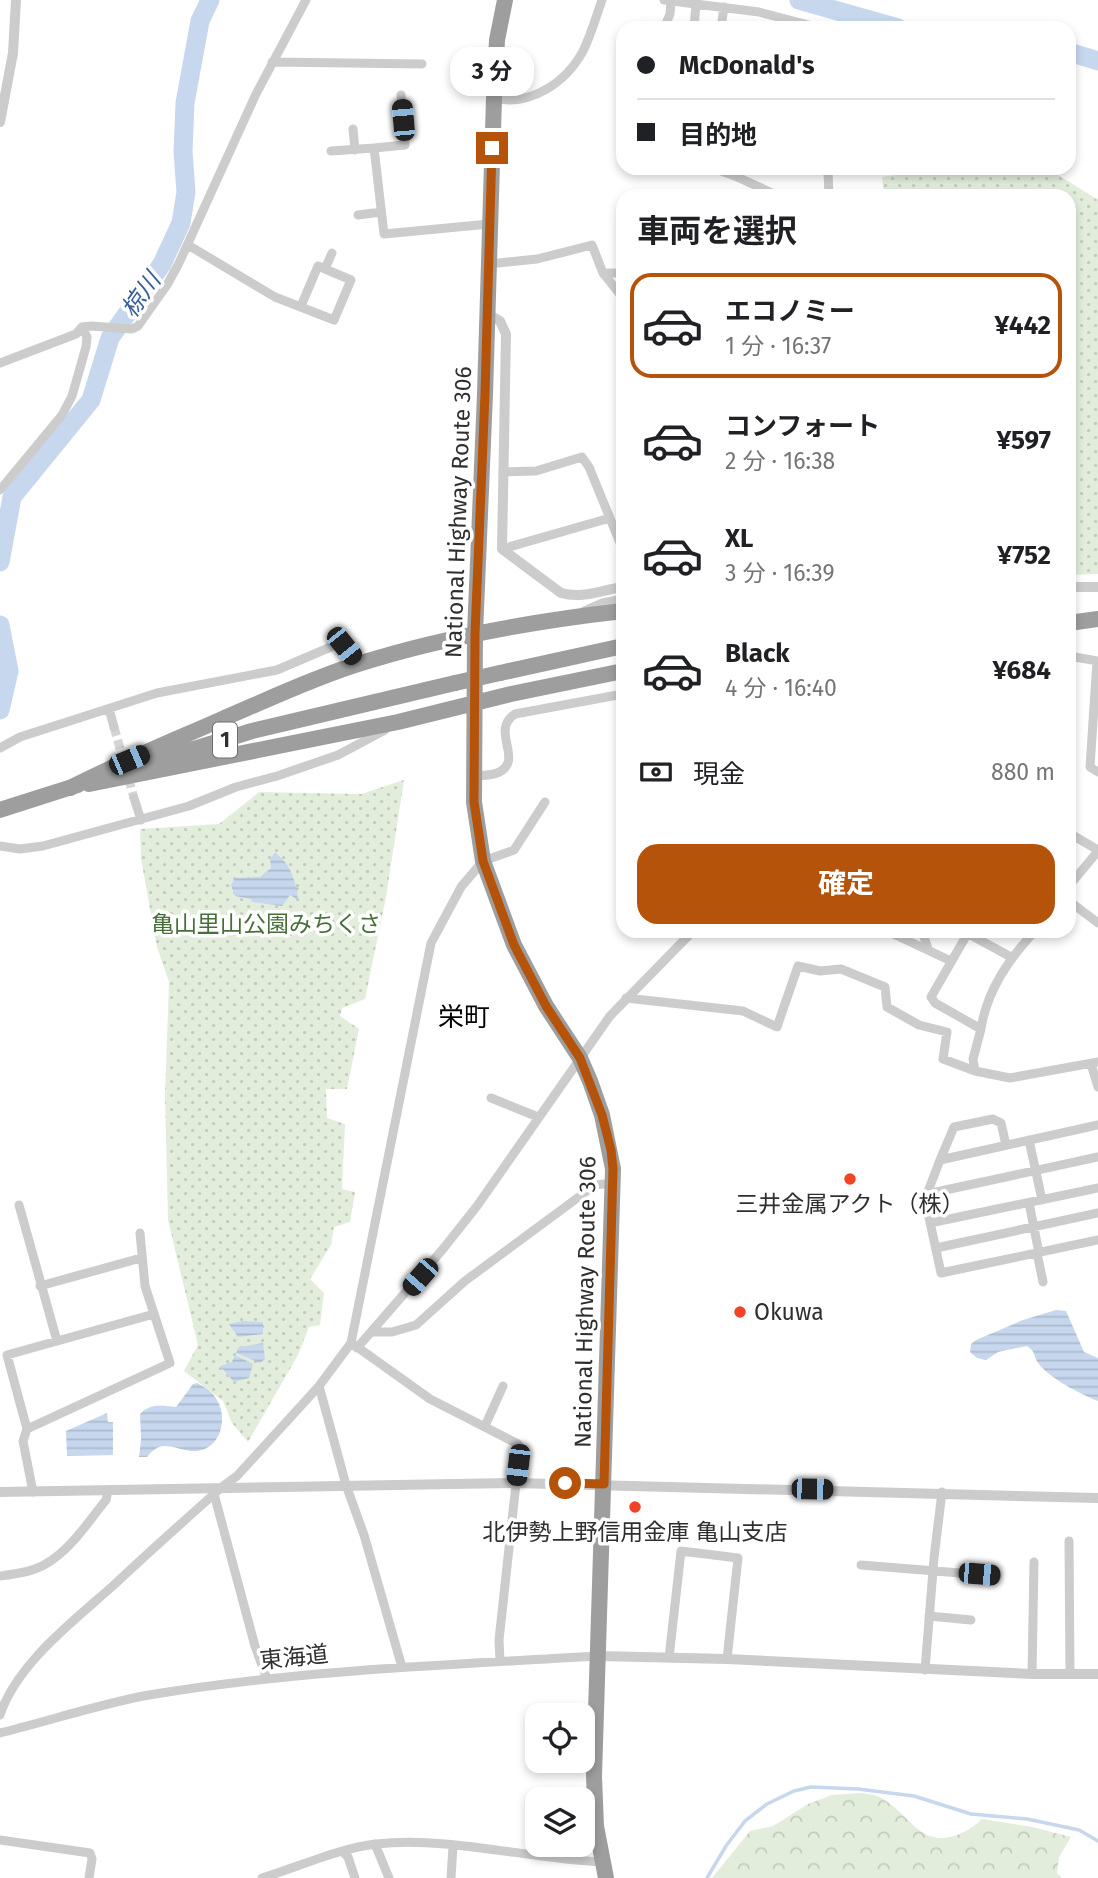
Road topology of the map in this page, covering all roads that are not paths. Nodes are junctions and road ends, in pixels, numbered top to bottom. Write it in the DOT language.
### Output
graph roads {
  1 [pos="16,0"];
  2 [pos="306,0"];
  3 [pos="505,0"];
  4 [pos="602,0"];
  5 [pos="668,1"];
  6 [pos="696,5"];
  7 [pos="724,7"];
  8 [pos="667,21"];
  9 [pos="695,21"];
  10 [pos="722,21"];
  11 [pos="794,21"];
  12 [pos="272,62"];
  13 [pos="422,64"];
  14 [pos="401,95"];
  15 [pos="494,98"];
  16 [pos="0,122"];
  17 [pos="353,129"];
  18 [pos="374,148"];
  19 [pos="355,150"];
  20 [pos="331,151"];
  21 [pos="743,175"];
  22 [pos="766,189"];
  23 [pos="381,212"];
  24 [pos="358,215"];
  25 [pos="489,223"];
  26 [pos="188,245"];
  27 [pos="332,253"];
  28 [pos="489,264"];
  29 [pos="325,269"];
  30 [pos="603,272"];
  31 [pos="616,273"];
  32 [pos="616,289"];
  33 [pos="301,306"];
  34 [pos="488,314"];
  35 [pos="87,326"];
  36 [pos="0,363"];
  37 [pos="503,472"];
  38 [pos="0,490"];
  39 [pos="610,518"];
  40 [pos="616,533"];
  41 [pos="502,549"];
  42 [pos="1076,587"];
  43 [pos="1098,587"];
  44 [pos="616,589"];
  45 [pos="616,600"];
  46 [pos="616,612"];
  47 [pos="1076,615"];
  48 [pos="569,617"];
  49 [pos="1098,618"];
  50 [pos="1076,622"];
  51 [pos="475,634"];
  52 [pos="616,648"];
  53 [pos="1076,657"];
  54 [pos="1097,661"];
  55 [pos="359,664"];
  56 [pos="616,673"];
  57 [pos="616,695"];
  58 [pos="474,704"];
  59 [pos="109,709"];
  60 [pos="398,722"];
  61 [pos="114,727"];
  62 [pos="0,748"];
  63 [pos="1098,772"];
  64 [pos="474,776"];
  65 [pos="70,788"];
  66 [pos="134,798"];
  67 [pos="545,802"];
  68 [pos="0,810"];
  69 [pos="141,820"];
  70 [pos="1076,837"];
  71 [pos="0,846"];
  72 [pos="1098,851"];
  73 [pos="483,861"];
  74 [pos="1076,878"];
  75 [pos="1076,906"];
  76 [pos="1098,923"];
  77 [pos="686,938"];
  78 [pos="903,938"];
  79 [pos="924,938"];
  80 [pos="964,938"];
  81 [pos="978,938"];
  82 [pos="1029,938"];
  83 [pos="928,949"];
  84 [pos="1011,957"];
  85 [pos="951,961"];
  86 [pos="626,998"];
  87 [pos="981,1028"];
  88 [pos="580,1058"];
  89 [pos="1094,1063"];
  90 [pos="975,1071"];
  91 [pos="1098,1087"];
  92 [pos="491,1098"];
  93 [pos="538,1117"];
  94 [pos="1098,1125"];
  95 [pos="1029,1140"];
  96 [pos="1006,1145"];
  97 [pos="1098,1157"];
  98 [pos="940,1160"];
  99 [pos="1036,1170"];
  100 [pos="613,1183"];
  101 [pos="1098,1188"];
  102 [pos="927,1194"];
  103 [pos="1042,1200"];
  104 [pos="1029,1203"];
  105 [pos="19,1205"];
  106 [pos="1098,1213"];
  107 [pos="930,1223"];
  108 [pos="1034,1227"];
  109 [pos="140,1233"];
  110 [pos="1098,1240"];
  111 [pos="936,1248"];
  112 [pos="1038,1253"];
  113 [pos="141,1258"];
  114 [pos="1043,1282"];
  115 [pos="40,1286"];
  116 [pos="154,1314"];
  117 [pos="373,1332"];
  118 [pos="57,1341"];
  119 [pos="354,1346"];
  120 [pos="503,1385"];
  121 [pos="319,1386"];
  122 [pos="485,1426"];
  123 [pos="27,1429"];
  124 [pos="515,1483"];
  125 [pos="604,1484"];
  126 [pos="346,1485"];
  127 [pos="108,1490"];
  128 [pos="218,1490"];
  129 [pos="0,1492"];
  130 [pos="33,1492"];
  131 [pos="942,1492"];
  132 [pos="1098,1497"];
  133 [pos="1069,1541"];
  134 [pos="1034,1562"];
  135 [pos="861,1565"];
  136 [pos="933,1572"];
  137 [pos="0,1576"];
  138 [pos="997,1576"];
  139 [pos="929,1616"];
  140 [pos="971,1620"];
  141 [pos="598,1656"];
  142 [pos="669,1658"];
  143 [pos="727,1659"];
  144 [pos="500,1661"];
  145 [pos="402,1667"];
  146 [pos="925,1670"];
  147 [pos="1032,1674"];
  148 [pos="1070,1674"];
  149 [pos="1098,1674"];
  150 [pos="267,1679"];
  151 [pos="0,1715"];
  152 [pos="0,1733"];
  153 [pos="0,1840"];
  154 [pos="375,1844"];
  155 [pos="453,1846"];
  156 [pos="344,1852"];
  157 [pos="604,1870"];
  158 [pos="89,1878"];
  159 [pos="262,1878"];
  160 [pos="355,1878"];
  161 [pos="389,1878"];
  162 [pos="451,1878"];
  1 -- 16 [label="street"];
  2 -- 12 [label="street"];
  3 -- 15 [label="highway, National Highway Route 306"];
  4 -- 15 [label="street"];
  5 -- 6 [label="street"];
  5 -- 8 [label="street"];
  6 -- 7 [label="street"];
  6 -- 9 [label="street"];
  7 -- 10 [label="street"];
  7 -- 11 [label="street"];
  12 -- 13 [label="street"];
  12 -- 26 [label="street"];
  14 -- 18 [label="street"];
  15 -- 25 [label="highway, National Highway Route 306"];
  17 -- 19 [label="street"];
  18 -- 19 [label="street"];
  18 -- 23 [label="street"];
  19 -- 20 [label="street"];
  21 -- 22 [label="street"];
  23 -- 24 [label="street"];
  23 -- 25 [label="street"];
  25 -- 28 [label="highway, National Highway Route 306"];
  26 -- 33 [label="street"];
  26 -- 35 [label="street"];
  27 -- 29 [label="street"];
  28 -- 30 [label="street"];
  28 -- 34 [label="highway, National Highway Route 306"];
  29 -- 33 [label="street"];
  29 -- 33 [label="street"];
  30 -- 31 [label="street"];
  30 -- 32 [label="street"];
  34 -- 37 [label="street"];
  34 -- 51 [label="highway, National Highway Route 306"];
  35 -- 36 [label="street"];
  35 -- 38 [label="street"];
  37 -- 39 [label="street"];
  37 -- 41 [label="street"];
  39 -- 40 [label="street"];
  39 -- 41 [label="street"];
  41 -- 44 [label="street"];
  42 -- 43 [label="street"];
  45 -- 48 [label="street"];
  46 -- 48 [label="highway"];
  47 -- 49 [label="highway"];
  48 -- 51 [label="highway"];
  49 -- 50 [label="highway"];
  51 -- 55 [label="highway"];
  51 -- 58 [label="highway, National Highway Route 306"];
  52 -- 65 [label="highway, 1, bridge"];
  53 -- 54 [label="street"];
  54 -- 63 [label="street"];
  55 -- 59 [label="street"];
  55 -- 65 [label="highway"];
  56 -- 58 [label="highway"];
  57 -- 64 [label="street"];
  58 -- 60 [label="highway"];
  58 -- 64 [label="highway, National Highway Route 306"];
  59 -- 61 [label="street"];
  59 -- 62 [label="street"];
  60 -- 65 [label="highway"];
  60 -- 69 [label="street"];
  64 -- 73 [label="highway, National Highway Route 306"];
  65 -- 68 [label="highway, 1"];
  66 -- 69 [label="street"];
  67 -- 73 [label="street"];
  69 -- 71 [label="street"];
  70 -- 72 [label="street"];
  72 -- 74 [label="street"];
  73 -- 88 [label="highway, National Highway Route 306"];
  73 -- 119 [label="street"];
  75 -- 76 [label="street"];
  77 -- 86 [label="street"];
  78 -- 83 [label="street"];
  79 -- 83 [label="street"];
  80 -- 85 [label="street"];
  81 -- 84 [label="street"];
  82 -- 84 [label="street"];
  83 -- 85 [label="street"];
  84 -- 87 [label="street"];
  85 -- 87 [label="street"];
  86 -- 88 [label="street"];
  86 -- 90 [label="street"];
  87 -- 90 [label="street"];
  88 -- 93 [label="street"];
  88 -- 100 [label="highway, National Highway Route 306"];
  89 -- 90 [label="street"];
  89 -- 91 [label="street"];
  92 -- 93 [label="street"];
  93 -- 117 [label="street"];
  94 -- 95 [label="street"];
  95 -- 96 [label="street"];
  95 -- 99 [label="street"];
  96 -- 98 [label="street"];
  96 -- 98 [label="street"];
  97 -- 99 [label="street"];
  98 -- 102 [label="street"];
  99 -- 102 [label="street"];
  99 -- 103 [label="street"];
  100 -- 117 [label="street"];
  100 -- 125 [label="highway, National Highway Route 306"];
  101 -- 103 [label="street"];
  102 -- 107 [label="street"];
  103 -- 104 [label="street"];
  104 -- 107 [label="street"];
  104 -- 108 [label="street"];
  105 -- 115 [label="street"];
  106 -- 108 [label="street"];
  107 -- 111 [label="street"];
  108 -- 111 [label="street"];
  108 -- 112 [label="street"];
  109 -- 113 [label="street"];
  110 -- 112 [label="street"];
  111 -- 112 [label="street"];
  112 -- 114 [label="street"];
  113 -- 115 [label="street"];
  113 -- 116 [label="street"];
  115 -- 118 [label="street"];
  116 -- 118 [label="street"];
  116 -- 123 [label="street"];
  117 -- 119 [label="street"];
  118 -- 123 [label="street"];
  119 -- 121 [label="street"];
  119 -- 122 [label="street"];
  120 -- 122 [label="street"];
  121 -- 126 [label="street"];
  121 -- 128 [label="street"];
  122 -- 124 [label="street"];
  123 -- 130 [label="street"];
  124 -- 125 [label="street"];
  124 -- 126 [label="street"];
  124 -- 144 [label="street"];
  125 -- 131 [label="street"];
  125 -- 141 [label="highway, National Highway Route 306"];
  126 -- 128 [label="street"];
  126 -- 145 [label="street"];
  127 -- 128 [label="street"];
  127 -- 130 [label="street"];
  127 -- 137 [label="street"];
  128 -- 150 [label="street"];
  128 -- 151 [label="street"];
  129 -- 130 [label="street"];
  131 -- 132 [label="street"];
  131 -- 136 [label="street"];
  133 -- 148 [label="street"];
  134 -- 147 [label="street"];
  135 -- 136 [label="street"];
  136 -- 138 [label="street"];
  136 -- 139 [label="street"];
  139 -- 140 [label="street"];
  139 -- 146 [label="street"];
  141 -- 142 [label="street"];
  141 -- 144 [label="street, 東海道"];
  141 -- 157 [label="highway, National Highway Route 306"];
  142 -- 143 [label="street"];
  142 -- 143 [label="street"];
  143 -- 146 [label="street"];
  144 -- 145 [label="street, 東海道"];
  145 -- 150 [label="street, 東海道"];
  146 -- 147 [label="street"];
  147 -- 148 [label="street"];
  148 -- 149 [label="street"];
  150 -- 152 [label="street, 東海道"];
  153 -- 158 [label="street"];
  154 -- 155 [label="street"];
  154 -- 156 [label="street"];
  154 -- 161 [label="street"];
  155 -- 157 [label="street"];
  155 -- 162 [label="street"];
  156 -- 159 [label="street"];
  156 -- 160 [label="street"];
}
